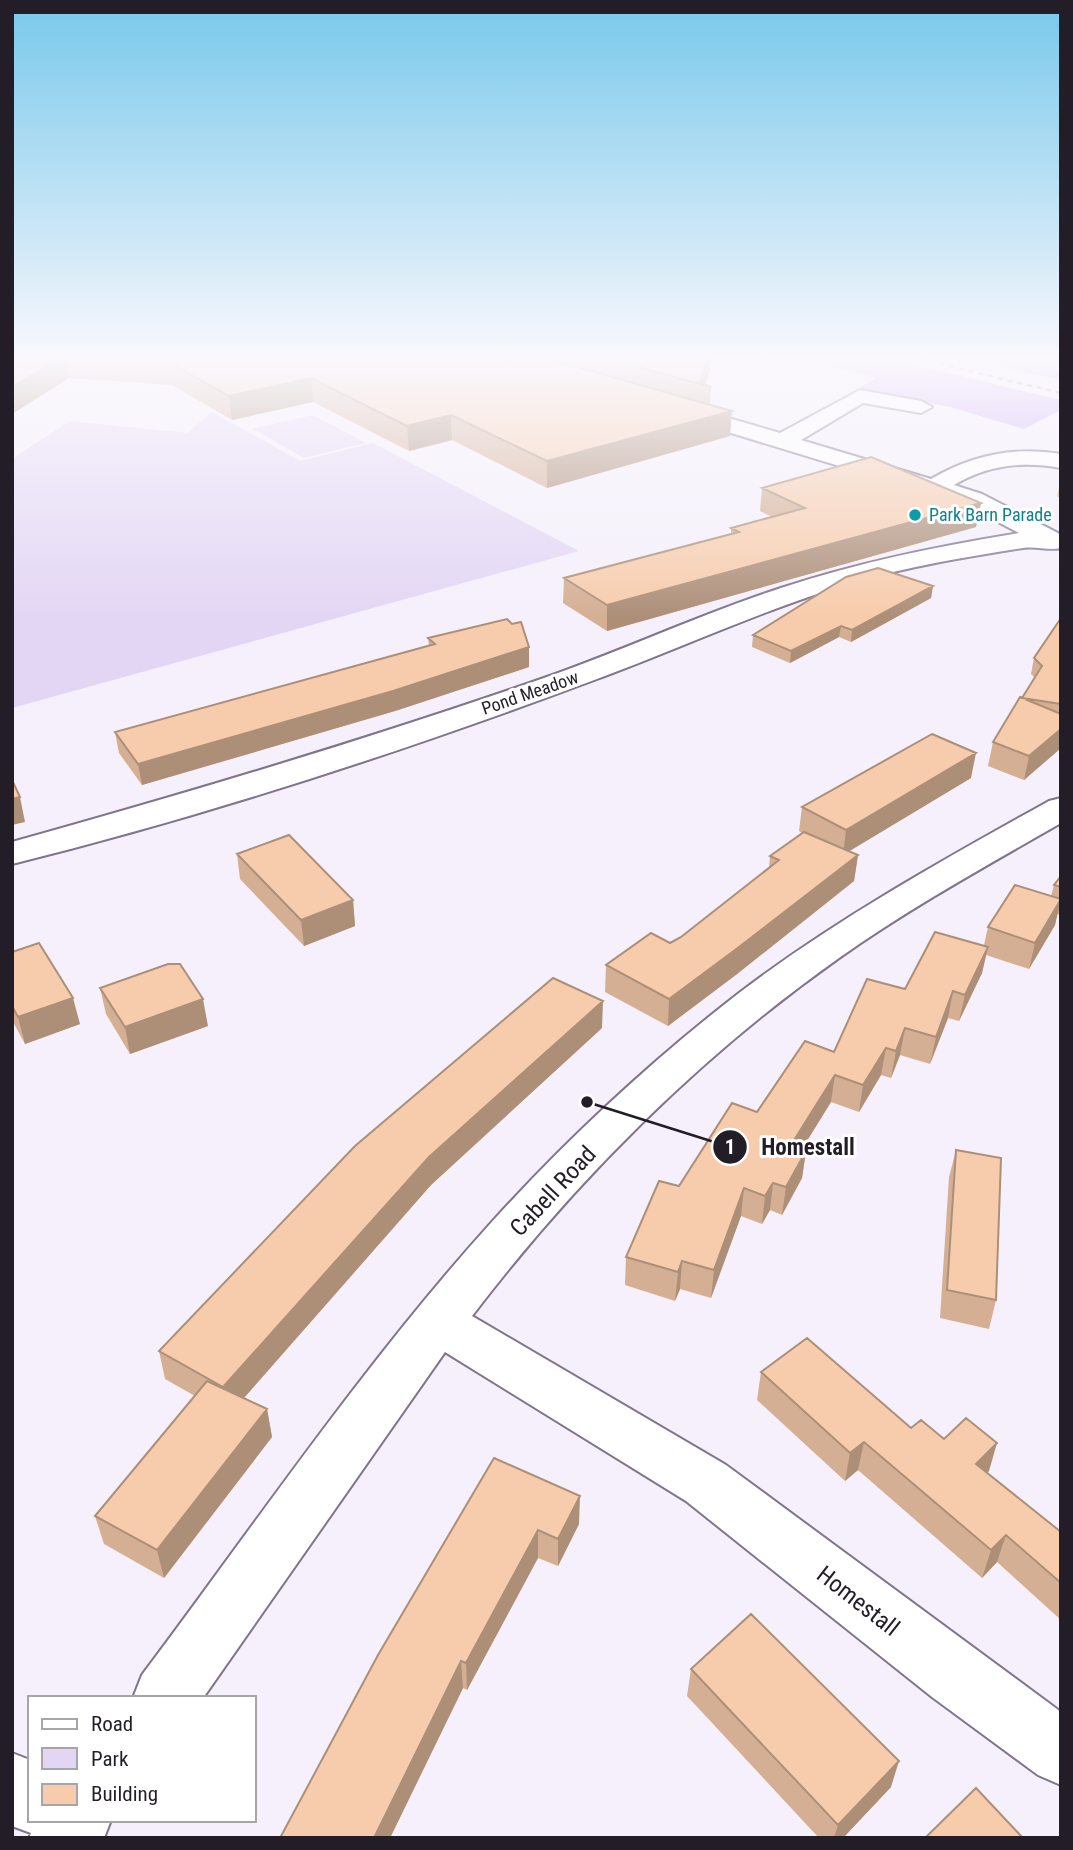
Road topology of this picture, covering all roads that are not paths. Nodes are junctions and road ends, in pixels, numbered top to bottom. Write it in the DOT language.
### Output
graph roads {
  1 [pos="801,445"];
  2 [pos="1061,461"];
  3 [pos="936,486"];
  4 [pos="1054,542"];
  5 [pos="1061,808"];
  6 [pos="12,853"];
  7 [pos="438,1322"];
  8 [pos="166,1696"];
  9 [pos="1061,1752"];
  10 [pos="12,1786"];
  11 [pos="28,1799"];
  1 -- 3 [label="street"];
  2 -- 3 [label="street"];
  3 -- 4 [label="street"];
  4 -- 6 [label="street, Pond Meadow"];
  5 -- 7 [label="street, Cabell Road"];
  7 -- 8 [label="street, Cabell Road"];
  7 -- 9 [label="street, Homestall"];
  10 -- 11 [label="street"];
}
